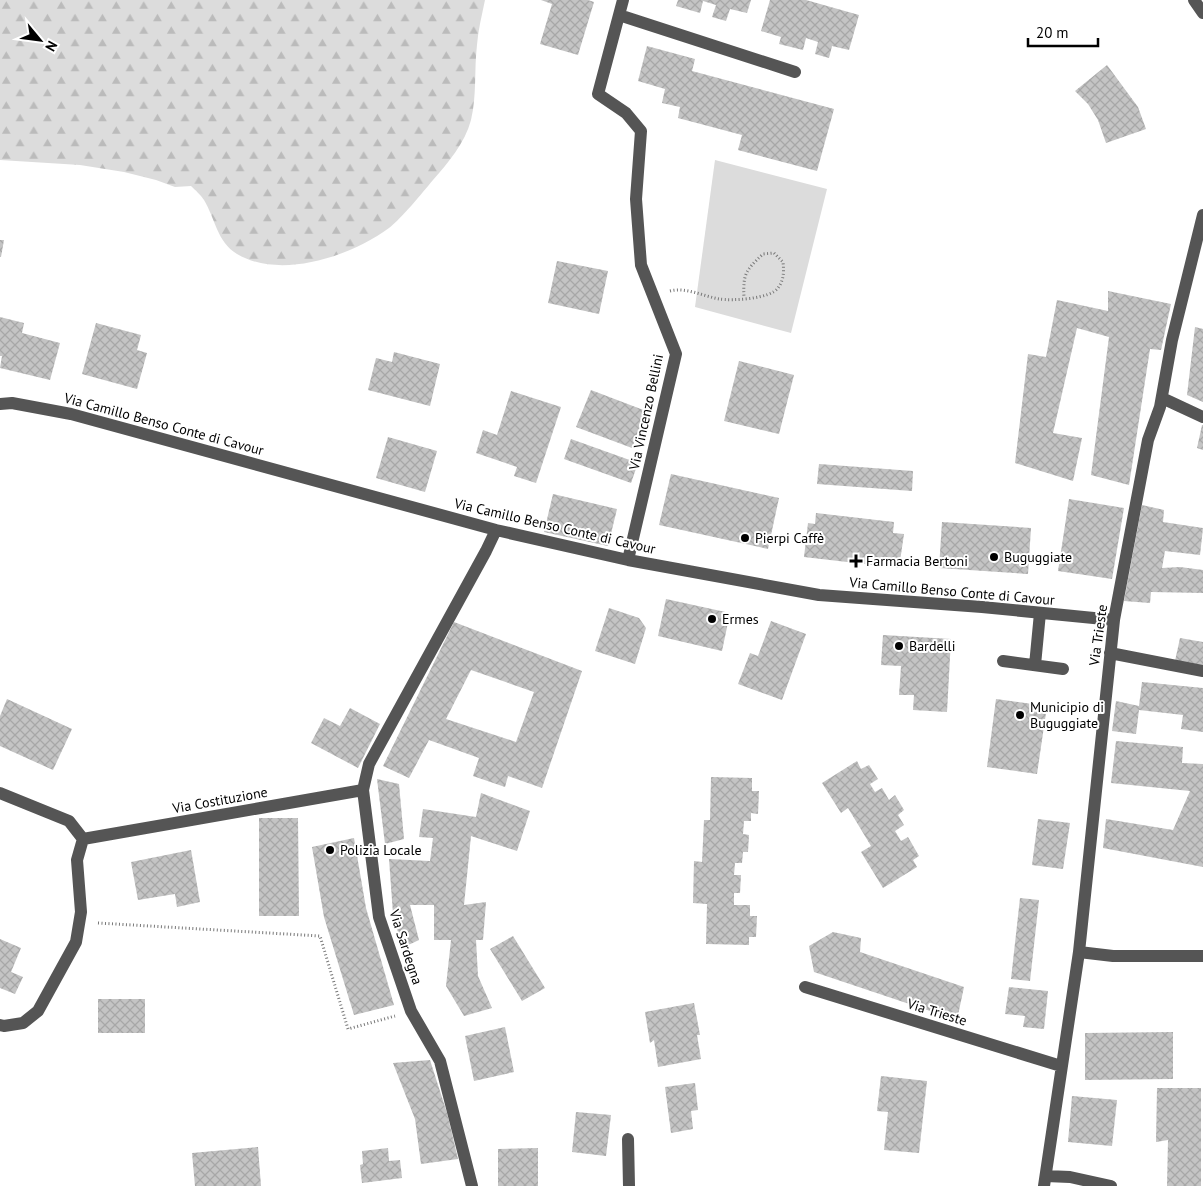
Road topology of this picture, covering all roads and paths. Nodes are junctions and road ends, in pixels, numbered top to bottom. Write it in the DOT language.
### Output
graph roads {
  1 [pos="623,0"];
  2 [pos="1194,0"];
  3 [pos="1203,13"];
  4 [pos="619,15"];
  5 [pos="795,72"];
  6 [pos="1203,215"];
  7 [pos="653,295"];
  8 [pos="744,298"];
  9 [pos="1162,398"];
  10 [pos="0,404"];
  11 [pos="1203,417"];
  12 [pos="496,530"];
  13 [pos="628,560"];
  14 [pos="1040,613"];
  15 [pos="1114,620"];
  16 [pos="1110,653"];
  17 [pos="1003,661"];
  18 [pos="1035,665"];
  19 [pos="1062,669"];
  20 [pos="1203,671"];
  21 [pos="363,790"];
  22 [pos="0,793"];
  23 [pos="83,839"];
  24 [pos="80,922"];
  25 [pos="1079,952"];
  26 [pos="1203,956"];
  27 [pos="805,987"];
  28 [pos="411,1011"];
  29 [pos="0,1025"];
  30 [pos="1061,1066"];
  31 [pos="628,1139"];
  32 [pos="1045,1181"];
  33 [pos="472,1186"];
  34 [pos="629,1186"];
  35 [pos="1111,1186"];
  1 -- 4 [label="street, Via Vincenzo Bellini"];
  2 -- 3 [label="street"];
  4 -- 5 [label="street"];
  4 -- 7 [label="street, Via Vincenzo Bellini"];
  6 -- 9 [label="street, Via Trieste"];
  7 -- 8 [label="path"];
  7 -- 13 [label="street, Via Vincenzo Bellini"];
  8 -- 8 [label="path"];
  9 -- 11 [label="street"];
  9 -- 15 [label="street, Via Trieste"];
  10 -- 12 [label="street, Via Camillo Benso Conte di Cavour"];
  12 -- 13 [label="street, Via Camillo Benso Conte di Cavour"];
  12 -- 21 [label="street, Via Sardegna"];
  13 -- 14 [label="street, Via Camillo Benso Conte di Cavour"];
  14 -- 15 [label="street, Via Camillo Benso Conte di Cavour"];
  14 -- 18 [label="street"];
  15 -- 16 [label="street, Via Trieste"];
  16 -- 20 [label="street"];
  16 -- 25 [label="street, Via Trieste"];
  17 -- 18 [label="street"];
  18 -- 19 [label="street"];
  21 -- 23 [label="street, Via Costituzione"];
  21 -- 28 [label="street, Via Sardegna"];
  22 -- 23 [label="street"];
  23 -- 24 [label="street"];
  24 -- 28 [label="path"];
  24 -- 29 [label="street"];
  25 -- 26 [label="street"];
  25 -- 30 [label="street, Via Trieste"];
  27 -- 30 [label="street, Via Trieste"];
  28 -- 33 [label="street, Via Sardegna"];
  30 -- 32 [label="street, Via Trieste"];
  31 -- 34 [label="street"];
  32 -- 35 [label="street"];
}
